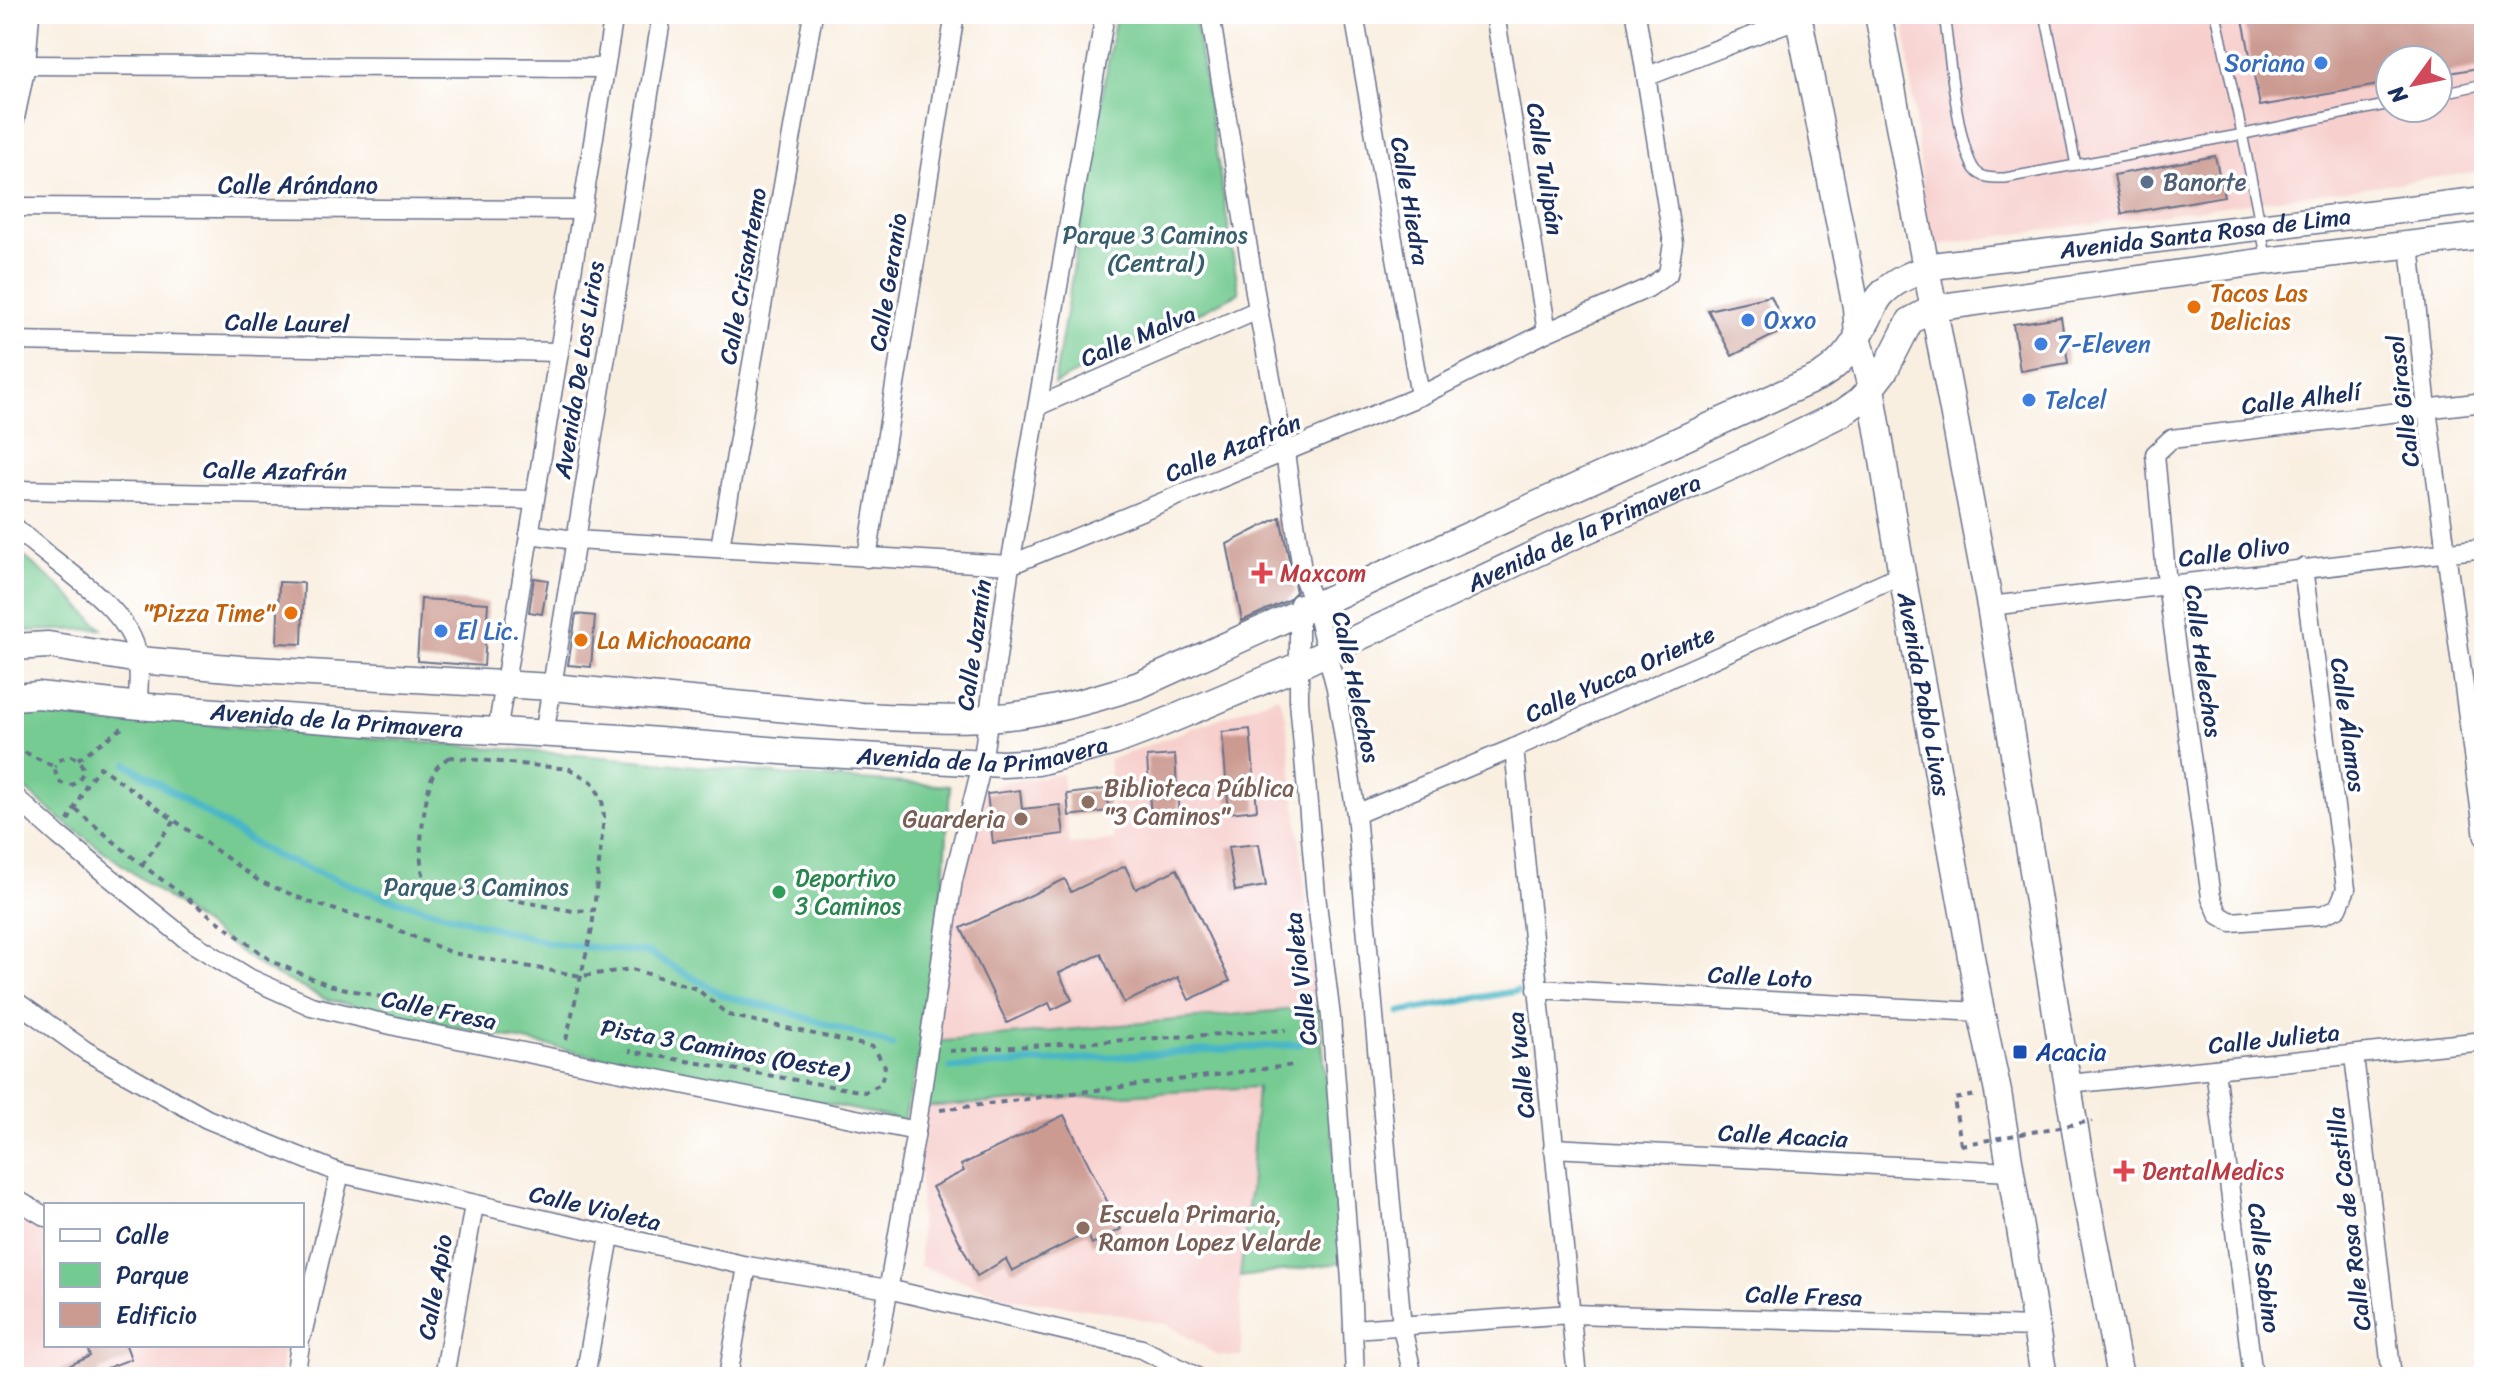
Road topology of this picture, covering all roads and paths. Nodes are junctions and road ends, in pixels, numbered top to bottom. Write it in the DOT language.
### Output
graph roads {
  1 [pos="30,14"];
  2 [pos="614,14"];
  3 [pos="662,14"];
  4 [pos="813,14"];
  5 [pos="955,14"];
  6 [pos="1105,14"];
  7 [pos="1210,14"];
  8 [pos="1354,14"];
  9 [pos="1495,14"];
  10 [pos="1636,14"];
  11 [pos="1878,14"];
  12 [pos="1944,14"];
  13 [pos="2045,14"];
  14 [pos="2216,14"];
  15 [pos="1799,16"];
  16 [pos="26,65"];
  17 [pos="605,68"];
  18 [pos="1648,76"];
  19 [pos="2484,84"];
  20 [pos="2454,91"];
  21 [pos="2374,107"];
  22 [pos="14,123"];
  23 [pos="2244,134"];
  24 [pos="2076,165"];
  25 [pos="2484,200"];
  26 [pos="14,207"];
  27 [pos="582,210"];
  28 [pos="2260,226"];
  29 [pos="2484,236"];
  30 [pos="2410,245"];
  31 [pos="2266,261"];
  32 [pos="1927,269"];
  33 [pos="1934,308"];
  34 [pos="1258,310"];
  35 [pos="1547,332"];
  36 [pos="1858,336"];
  37 [pos="14,341"];
  38 [pos="559,352"];
  39 [pos="1871,388"];
  40 [pos="1420,396"];
  41 [pos="2484,402"];
  42 [pos="1038,406"];
  43 [pos="2427,409"];
  44 [pos="2171,439"];
  45 [pos="1285,453"];
  46 [pos="14,490"];
  47 [pos="534,500"];
  48 [pos="14,526"];
  49 [pos="529,534"];
  50 [pos="575,540"];
  51 [pos="720,547"];
  52 [pos="2484,548"];
  53 [pos="2447,552"];
  54 [pos="867,558"];
  55 [pos="1010,565"];
  56 [pos="2303,568"];
  57 [pos="1902,574"];
  58 [pos="2167,584"];
  59 [pos="1990,606"];
  60 [pos="1307,610"];
  61 [pos="14,647"];
  62 [pos="1326,652"];
  63 [pos="139,660"];
  64 [pos="1298,666"];
  65 [pos="504,685"];
  66 [pos="552,687"];
  67 [pos="14,697"];
  68 [pos="144,706"];
  69 [pos="988,718"];
  70 [pos="497,732"];
  71 [pos="544,735"];
  72 [pos="14,747"];
  73 [pos="1514,748"];
  74 [pos="78,759"];
  75 [pos="982,764"];
  76 [pos="55,767"];
  77 [pos="81,779"];
  78 [pos="87,783"];
  79 [pos="14,796"];
  80 [pos="75,809"];
  81 [pos="1356,814"];
  82 [pos="174,821"];
  83 [pos="59,836"];
  84 [pos="2484,837"];
  85 [pos="142,865"];
  86 [pos="2211,897"];
  87 [pos="594,910"];
  88 [pos="581,976"];
  89 [pos="1537,989"];
  90 [pos="14,1000"];
  91 [pos="1981,1012"];
  92 [pos="506,1026"];
  93 [pos="1286,1030"];
  94 [pos="566,1040"];
  95 [pos="2484,1041"];
  96 [pos="626,1050"];
  97 [pos="928,1052"];
  98 [pos="2354,1056"];
  99 [pos="1294,1065"];
  100 [pos="2215,1069"];
  101 [pos="2069,1084"];
  102 [pos="1954,1099"];
  103 [pos="917,1121"];
  104 [pos="2092,1121"];
  105 [pos="1553,1148"];
  106 [pos="2010,1172"];
  107 [pos="340,1173"];
  108 [pos="14,1198"];
  109 [pos="474,1205"];
  110 [pos="44,1216"];
  111 [pos="610,1236"];
  112 [pos="747,1266"];
  113 [pos="888,1289"];
  114 [pos="1571,1314"];
  115 [pos="304,1326"];
  116 [pos="1402,1327"];
  117 [pos="2036,1327"];
  118 [pos="1353,1329"];
  119 [pos="300,1347"];
  120 [pos="295,1377"];
  121 [pos="444,1377"];
  122 [pos="585,1377"];
  123 [pos="728,1377"];
  124 [pos="873,1377"];
  125 [pos="1197,1377"];
  126 [pos="1355,1377"];
  127 [pos="1413,1377"];
  128 [pos="1577,1377"];
  129 [pos="2044,1377"];
  130 [pos="2120,1377"];
  131 [pos="2253,1377"];
  132 [pos="2392,1377"];
  1 -- 16 [label="street"];
  2 -- 17 [label="street, Avenida De Los Lirios"];
  3 -- 50 [label="street, Avenida De Los Lirios"];
  4 -- 51 [label="street, Calle Crisantemo"];
  5 -- 54 [label="street, Calle Geranio"];
  6 -- 42 [label="street, Calle Jazmín"];
  7 -- 34 [label="street, Calle Helechos"];
  8 -- 40 [label="street, Calle Hiedra"];
  9 -- 35 [label="street, Calle Tulipán"];
  10 -- 18 [label="street, Calle Azafrán"];
  11 -- 32 [label="street"];
  12 -- 24 [label="lane"];
  13 -- 24 [label="lane"];
  14 -- 23 [label="lane"];
  15 -- 18 [label="street"];
  15 -- 36 [label="street, Avenida Pablo Livas"];
  16 -- 17 [label="street"];
  16 -- 22 [label="street"];
  17 -- 27 [label="street, Avenida De Los Lirios"];
  18 -- 35 [label="street, Calle Azafrán"];
  19 -- 20 [label="lane"];
  21 -- 23 [label="lane"];
  23 -- 24 [label="lane"];
  23 -- 28 [label="lane"];
  25 -- 28 [label="street, Avenida Santa Rosa de Lima"];
  26 -- 27 [label="street, Calle Arándano"];
  27 -- 38 [label="street, Avenida De Los Lirios"];
  28 -- 31 [label="lane"];
  28 -- 32 [label="street, Avenida Santa Rosa de Lima"];
  29 -- 30 [label="street, Avenida Santa Rosa de Lima"];
  30 -- 31 [label="street, Avenida Santa Rosa de Lima"];
  30 -- 43 [label="street, Calle Girasol"];
  31 -- 33 [label="street, Avenida Santa Rosa de Lima"];
  32 -- 33 [label="street"];
  32 -- 36 [label="street, Avenida Santa Rosa de Lima"];
  33 -- 39 [label="street, Avenida de la Primavera"];
  33 -- 59 [label="street"];
  34 -- 42 [label="street, Calle Malva"];
  34 -- 45 [label="street, Calle Helechos"];
  35 -- 40 [label="street, Calle Azafrán"];
  36 -- 39 [label="street, Avenida Pablo Livas"];
  36 -- 60 [label="street, Avenida de la Primavera"];
  37 -- 38 [label="street, Calle Laurel"];
  38 -- 47 [label="street, Avenida De Los Lirios"];
  39 -- 57 [label="street, Avenida Pablo Livas"];
  39 -- 62 [label="street, Avenida de la Primavera"];
  40 -- 45 [label="street, Calle Azafrán"];
  41 -- 43 [label="street, Calle Alhelí"];
  42 -- 55 [label="street, Calle Jazmín"];
  43 -- 44 [label="street, Calle Alhelí"];
  43 -- 53 [label="street, Calle Girasol"];
  44 -- 58 [label="street, Calle Helechos"];
  45 -- 55 [label="street, Calle Azafrán"];
  45 -- 60 [label="street, Calle Helechos"];
  46 -- 47 [label="street, Calle Azafrán"];
  47 -- 49 [label="street, Avenida De Los Lirios"];
  48 -- 63 [label="street"];
  49 -- 50 [label="street, Calle Azafrán"];
  49 -- 65 [label="street, Avenida De Los Lirios"];
  50 -- 51 [label="street, Calle Azafrán"];
  50 -- 66 [label="street, Avenida De Los Lirios"];
  51 -- 54 [label="street, Calle Azafrán"];
  52 -- 53 [label="street, Calle Olivo"];
  53 -- 56 [label="street, Calle Olivo"];
  53 -- 84 [label="street, Calle Girasol"];
  54 -- 55 [label="street, Calle Azafrán"];
  55 -- 69 [label="street, Calle Jazmín"];
  56 -- 58 [label="street, Calle Olivo"];
  56 -- 86 [label="street, Calle Álamos"];
  57 -- 73 [label="street, Calle Yucca Oriente"];
  57 -- 91 [label="street, Avenida Pablo Livas"];
  58 -- 59 [label="street, Calle Olivo"];
  58 -- 86 [label="street, Calle Helechos"];
  59 -- 101 [label="street"];
  60 -- 62 [label="street, Calle Helechos"];
  60 -- 64 [label="street, Calle Violeta"];
  60 -- 69 [label="street, Avenida de la Primavera"];
  61 -- 63 [label="street, Avenida de la Primavera"];
  62 -- 64 [label="street, Avenida de la Primavera"];
  62 -- 81 [label="street, Calle Helechos"];
  63 -- 65 [label="street, Avenida de la Primavera"];
  63 -- 68 [label="street"];
  64 -- 75 [label="street, Avenida de la Primavera"];
  64 -- 118 [label="street, Calle Violeta"];
  65 -- 66 [label="street, Avenida de la Primavera"];
  65 -- 70 [label="street, Avenida De Los Lirios"];
  66 -- 69 [label="street, Avenida de la Primavera"];
  66 -- 71 [label="street, Avenida De Los Lirios"];
  67 -- 68 [label="street, Avenida de la Primavera"];
  68 -- 70 [label="street, Avenida de la Primavera"];
  68 -- 74 [label="path"];
  69 -- 75 [label="street, Calle Jazmín"];
  70 -- 71 [label="street, Avenida de la Primavera"];
  71 -- 75 [label="street, Avenida de la Primavera"];
  72 -- 76 [label="path"];
  73 -- 81 [label="street, Calle Yucca Oriente"];
  73 -- 89 [label="street, Calle Yuca"];
  74 -- 76 [label="path"];
  74 -- 77 [label="path"];
  75 -- 97 [label="street, Calle Jazmín"];
  76 -- 77 [label="path"];
  77 -- 78 [label="path"];
  78 -- 80 [label="path"];
  78 -- 82 [label="path, Pista 3 Caminos (Oeste)"];
  79 -- 83 [label="street, Calle Fresa"];
  80 -- 83 [label="path"];
  80 -- 85 [label="path"];
  81 -- 116 [label="street, Calle Helechos"];
  82 -- 85 [label="path"];
  82 -- 88 [label="path, Pista 3 Caminos (Oeste)"];
  83 -- 103 [label="street, Calle Fresa"];
  85 -- 92 [label="path"];
  87 -- 87 [label="path"];
  87 -- 88 [label="path, bridge"];
  88 -- 94 [label="path, bridge"];
  88 -- 96 [label="path, Pista 3 Caminos (Oeste)"];
  89 -- 91 [label="street, Calle Loto"];
  89 -- 105 [label="street, Calle Yuca"];
  90 -- 107 [label="street, Calle Violeta"];
  91 -- 106 [label="street, Avenida Pablo Livas"];
  93 -- 97 [label="path"];
  95 -- 98 [label="street, Calle Julieta"];
  97 -- 103 [label="street, Calle Jazmín"];
  98 -- 100 [label="street, Calle Julieta"];
  98 -- 132 [label="street, Calle Rosa de Castilla"];
  99 -- 103 [label="path"];
  100 -- 101 [label="street, Calle Julieta"];
  100 -- 131 [label="street, Calle Sabino"];
  101 -- 130 [label="street"];
  102 -- 104 [label="path, bridge"];
  103 -- 113 [label="street, Calle Jazmín"];
  105 -- 106 [label="street, Calle Acacia"];
  105 -- 114 [label="street, Calle Yuca"];
  106 -- 117 [label="street, Avenida Pablo Livas"];
  107 -- 109 [label="street, Calle Violeta"];
  107 -- 115 [label="street"];
  108 -- 110 [label="street"];
  109 -- 111 [label="street, Calle Violeta"];
  109 -- 121 [label="street, Calle Apio"];
  111 -- 112 [label="street, Calle Violeta"];
  111 -- 122 [label="street"];
  112 -- 113 [label="street, Calle Violeta"];
  112 -- 123 [label="street"];
  113 -- 124 [label="street, Calle Jazmín"];
  113 -- 125 [label="street, Calle Violeta"];
  114 -- 116 [label="street, Calle Fresa"];
  114 -- 117 [label="street, Calle Fresa"];
  114 -- 128 [label="street, Calle Yuca"];
  116 -- 118 [label="street, Calle Fresa"];
  116 -- 127 [label="street, Calle Helechos"];
  117 -- 129 [label="street, Avenida Pablo Livas"];
  118 -- 126 [label="street, Calle Violeta"];
  119 -- 120 [label="street"];
}
